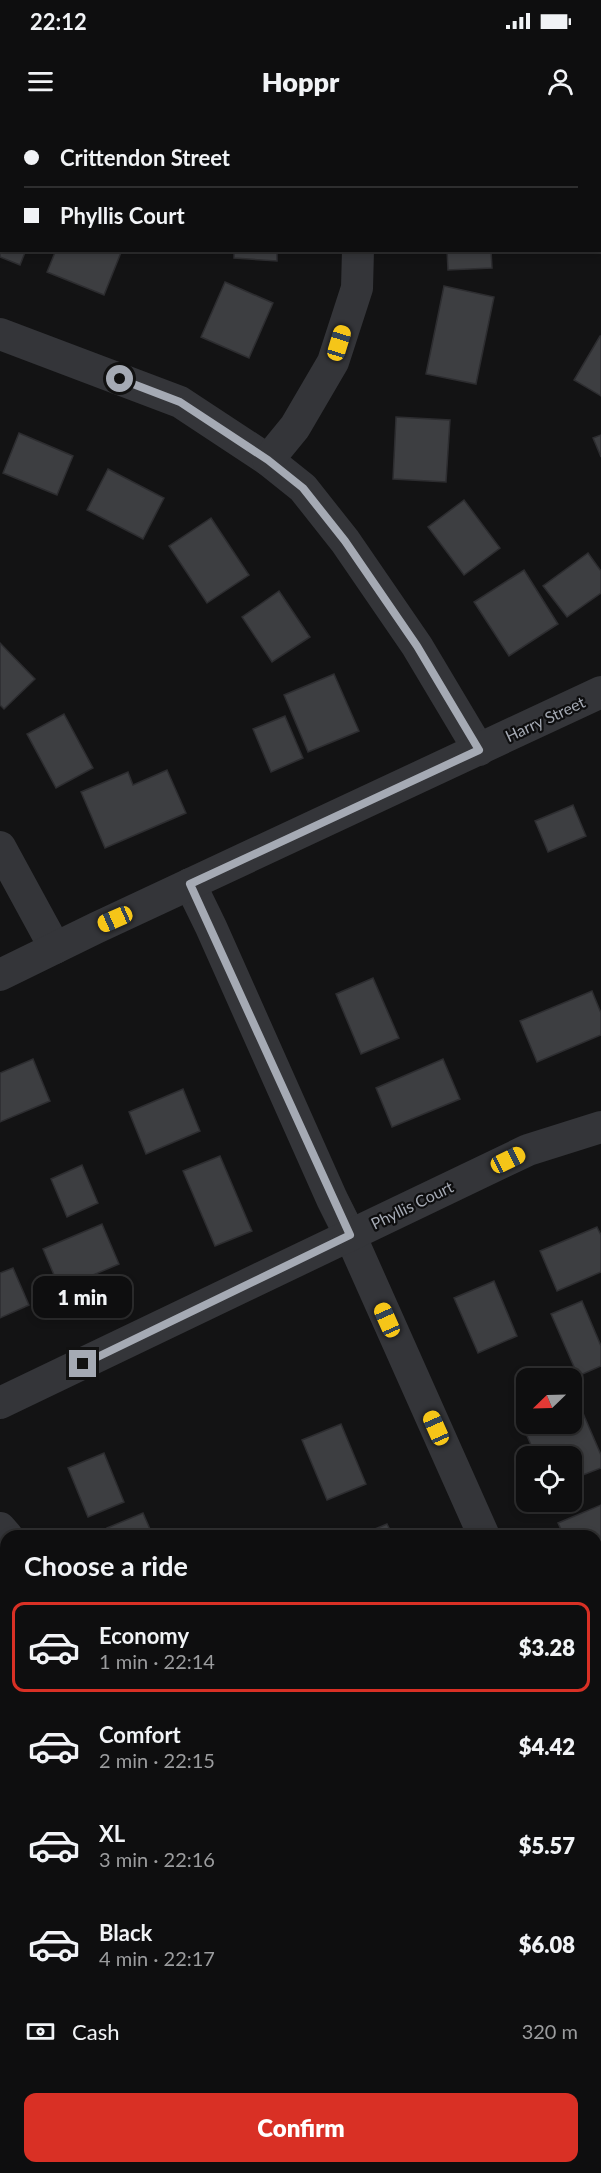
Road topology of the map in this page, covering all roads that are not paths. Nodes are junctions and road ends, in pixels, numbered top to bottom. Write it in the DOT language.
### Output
graph roads {
  1 [pos="358,252"];
  2 [pos="0,334"];
  3 [pos="268,460"];
  4 [pos="601,692"];
  5 [pos="479,750"];
  6 [pos="0,847"];
  7 [pos="190,884"];
  8 [pos="55,948"];
  9 [pos="0,975"];
  10 [pos="601,1127"];
  11 [pos="350,1235"];
  12 [pos="0,1403"];
  13 [pos="481,1530"];
  1 -- 3 [label="street"];
  2 -- 3 [label="street"];
  3 -- 5 [label="street"];
  4 -- 5 [label="street, Harry Street"];
  5 -- 7 [label="street, Harry Street"];
  6 -- 8 [label="street"];
  7 -- 8 [label="street, Harry Street"];
  7 -- 11 [label="street"];
  8 -- 9 [label="street, Harry Street"];
  10 -- 11 [label="street, Phyllis Court"];
  11 -- 12 [label="street, Phyllis Court"];
  11 -- 13 [label="street"];
}
